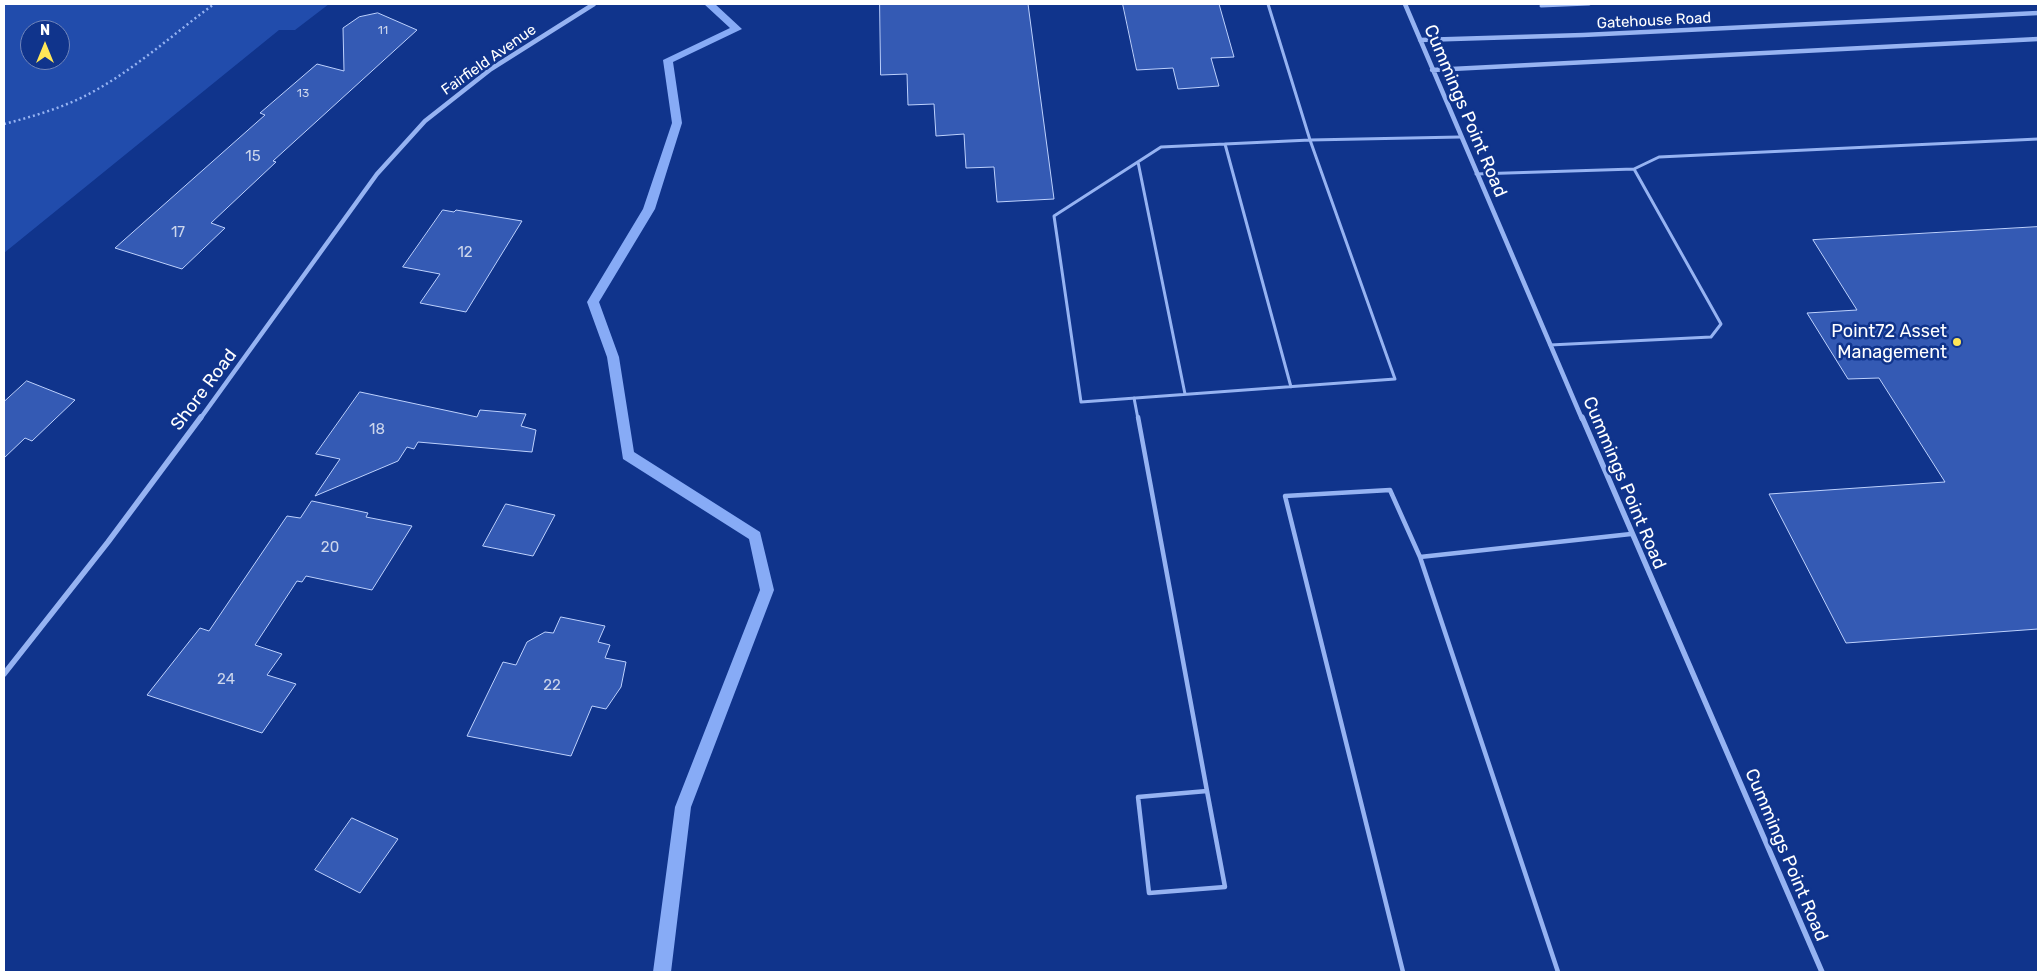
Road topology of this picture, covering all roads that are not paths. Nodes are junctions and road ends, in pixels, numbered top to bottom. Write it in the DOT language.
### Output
graph roads {
  1 [pos="594,4"];
  2 [pos="1268,4"];
  3 [pos="1405,4"];
  4 [pos="1589,4"];
  5 [pos="1541,6"];
  6 [pos="2038,13"];
  7 [pos="1420,40"];
  8 [pos="2038,40"];
  9 [pos="1432,70"];
  10 [pos="425,121"];
  11 [pos="1460,137"];
  12 [pos="2038,139"];
  13 [pos="1310,140"];
  14 [pos="1224,144"];
  15 [pos="1138,162"];
  16 [pos="1634,169"];
  17 [pos="1476,174"];
  18 [pos="1549,345"];
  19 [pos="1291,387"];
  20 [pos="1185,394"];
  21 [pos="1134,398"];
  22 [pos="1631,534"];
  23 [pos="1420,557"];
  24 [pos="4,674"];
  25 [pos="1208,790"];
  26 [pos="1403,972"];
  27 [pos="1558,972"];
  28 [pos="1822,972"];
  1 -- 10 [label="street, Fairfield Avenue"];
  2 -- 13 [label="lane"];
  3 -- 7 [label="street, Cummings Point Road"];
  4 -- 5 [label="lane"];
  6 -- 7 [label="street, Gatehouse Road"];
  7 -- 9 [label="street, Cummings Point Road"];
  8 -- 9 [label="street"];
  9 -- 11 [label="street, Cummings Point Road"];
  10 -- 24 [label="street, Shore Road"];
  11 -- 13 [label="lane"];
  11 -- 17 [label="street, Cummings Point Road"];
  12 -- 16 [label="lane"];
  13 -- 14 [label="lane"];
  13 -- 19 [label="lane"];
  14 -- 15 [label="lane"];
  14 -- 19 [label="lane"];
  15 -- 20 [label="lane"];
  15 -- 21 [label="lane"];
  16 -- 17 [label="lane"];
  16 -- 18 [label="lane"];
  17 -- 18 [label="street, Cummings Point Road"];
  18 -- 22 [label="street, Cummings Point Road"];
  19 -- 20 [label="lane"];
  20 -- 21 [label="lane"];
  21 -- 25 [label="lane"];
  22 -- 23 [label="lane"];
  22 -- 28 [label="street, Cummings Point Road"];
  23 -- 26 [label="lane"];
  23 -- 27 [label="lane"];
  25 -- 25 [label="lane"];
}
